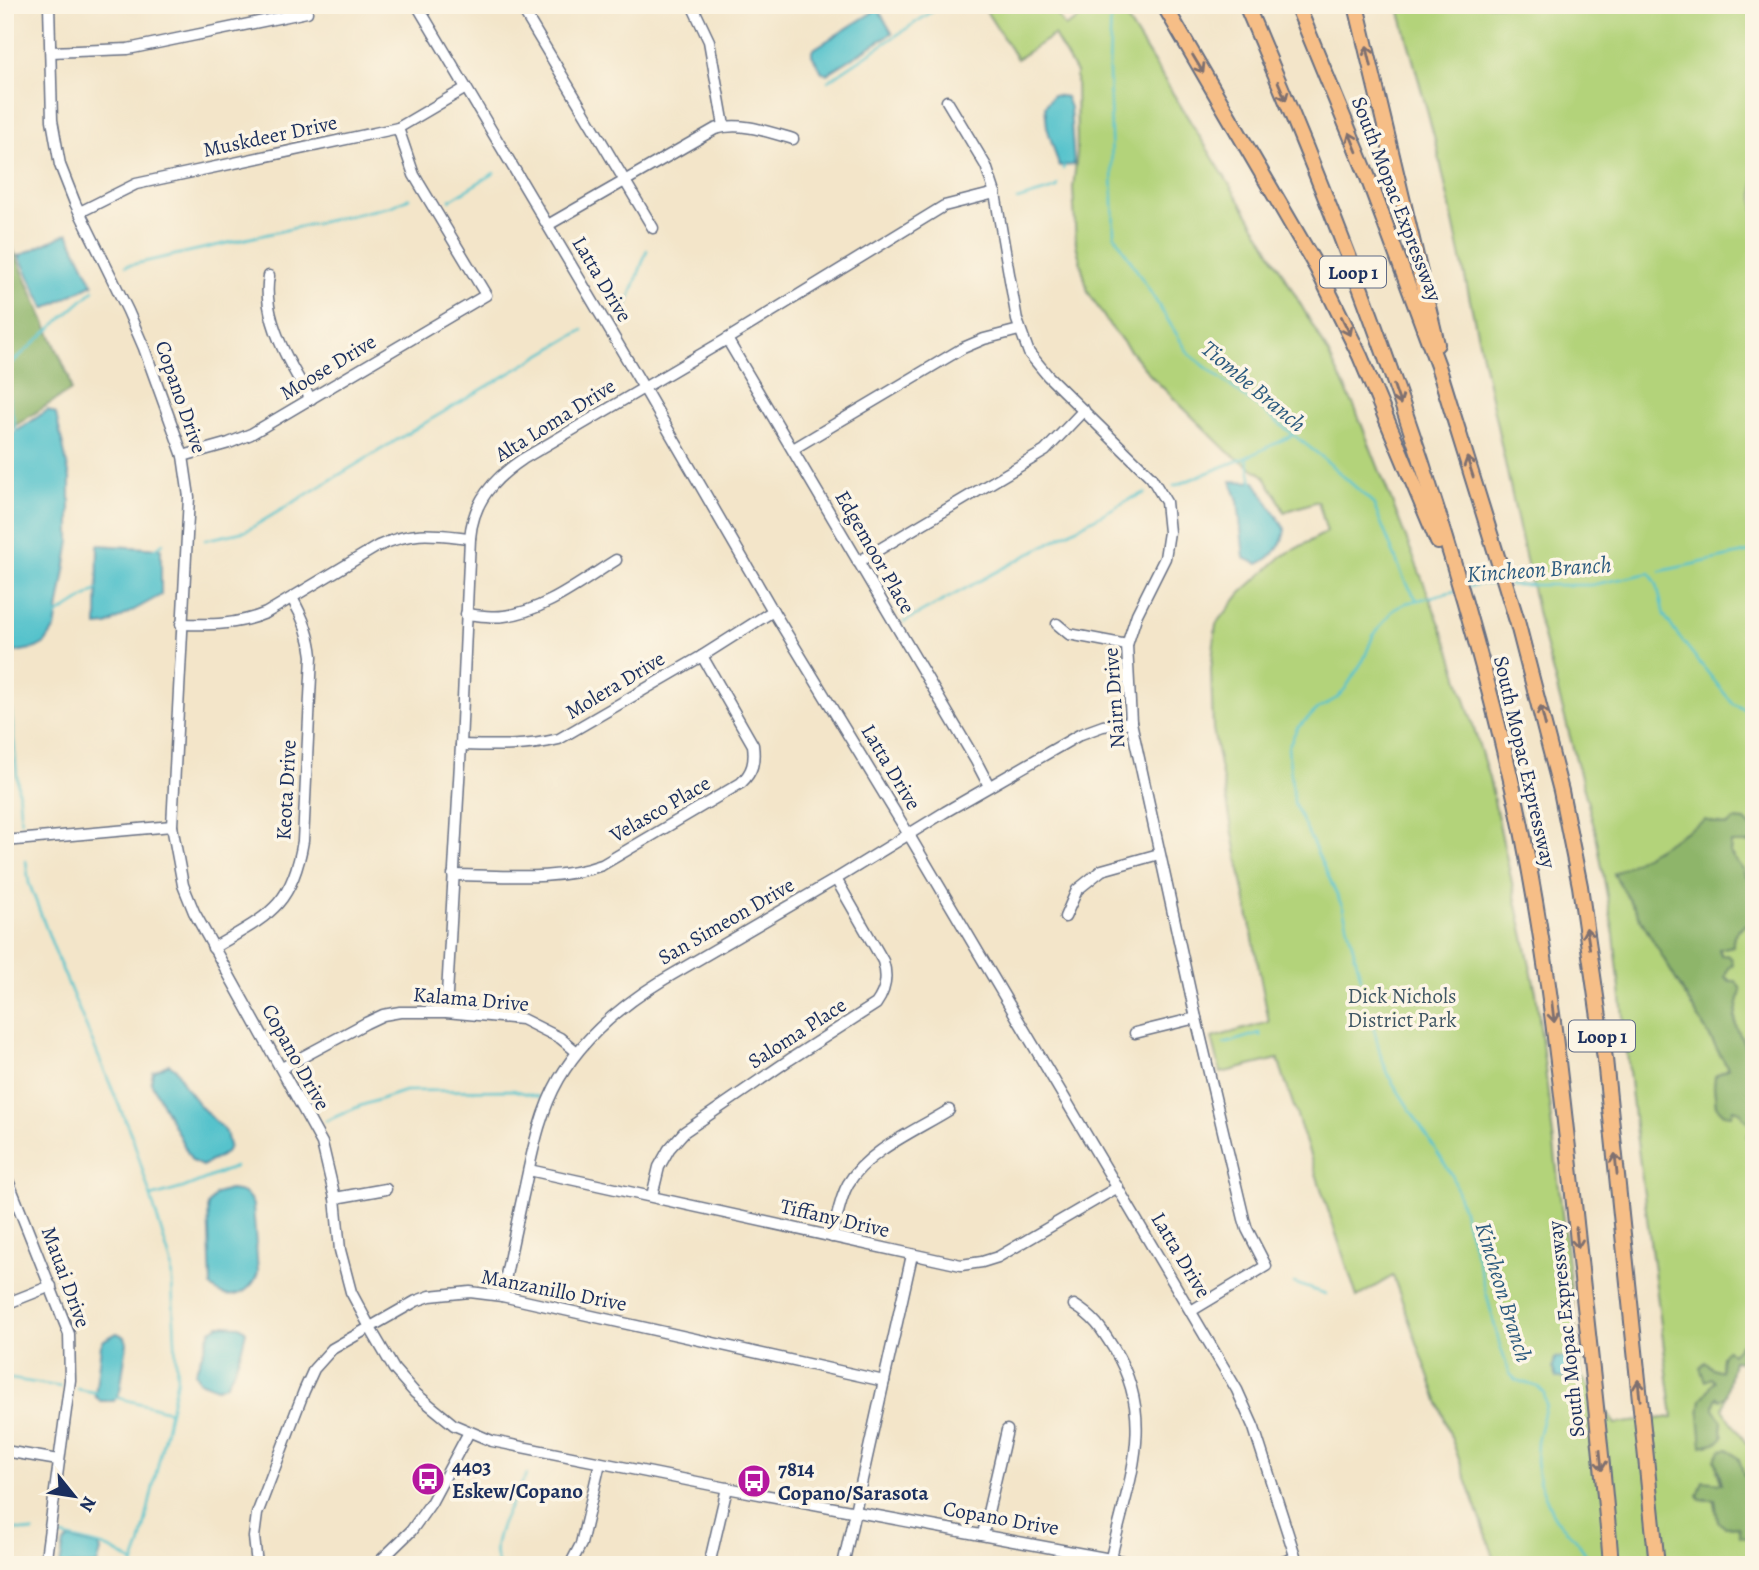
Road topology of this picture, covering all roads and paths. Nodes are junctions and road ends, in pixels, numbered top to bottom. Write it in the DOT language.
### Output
graph roads {
  1 [pos="48,5"];
  2 [pos="307,5"];
  3 [pos="417,5"];
  4 [pos="520,5"];
  5 [pos="692,5"];
  6 [pos="1164,5"];
  7 [pos="1246,5"];
  8 [pos="1297,5"];
  9 [pos="1356,5"];
  10 [pos="51,52"];
  11 [pos="466,88"];
  12 [pos="947,101"];
  13 [pos="724,126"];
  14 [pos="398,128"];
  15 [pos="793,139"];
  16 [pos="623,181"];
  17 [pos="995,193"];
  18 [pos="80,212"];
  19 [pos="548,225"];
  20 [pos="653,228"];
  21 [pos="269,276"];
  22 [pos="1019,330"];
  23 [pos="727,339"];
  24 [pos="1438,366"];
  25 [pos="644,388"];
  26 [pos="311,399"];
  27 [pos="1084,410"];
  28 [pos="793,449"];
  29 [pos="183,456"];
  30 [pos="470,538"];
  31 [pos="1441,542"];
  32 [pos="616,560"];
  33 [pos="858,562"];
  34 [pos="292,598"];
  35 [pos="773,611"];
  36 [pos="466,614"];
  37 [pos="181,624"];
  38 [pos="1057,624"];
  39 [pos="1126,645"];
  40 [pos="702,656"];
  41 [pos="1131,722"];
  42 [pos="461,745"];
  43 [pos="989,786"];
  44 [pos="172,826"];
  45 [pos="909,835"];
  46 [pos="5,841"];
  47 [pos="1159,854"];
  48 [pos="453,875"];
  49 [pos="836,879"];
  50 [pos="1065,917"];
  51 [pos="213,948"];
  52 [pos="446,1012"];
  53 [pos="1196,1018"];
  54 [pos="1135,1034"];
  55 [pos="577,1052"];
  56 [pos="282,1068"];
  57 [pos="949,1110"];
  58 [pos="529,1170"];
  59 [pos="5,1173"];
  60 [pos="1118,1187"];
  61 [pos="386,1189"];
  62 [pos="652,1196"];
  63 [pos="335,1198"];
  64 [pos="832,1237"];
  65 [pos="912,1255"];
  66 [pos="51,1286"];
  67 [pos="502,1296"];
  68 [pos="8,1303"];
  69 [pos="1074,1305"];
  70 [pos="1191,1311"];
  71 [pos="369,1326"];
  72 [pos="884,1381"];
  73 [pos="1007,1430"];
  74 [pos="469,1432"];
  75 [pos="5,1451"];
  76 [pos="58,1460"];
  77 [pos="600,1463"];
  78 [pos="727,1488"];
  79 [pos="856,1511"];
  80 [pos="983,1534"];
  81 [pos="1111,1558"];
  82 [pos="1297,1561"];
  83 [pos="45,1565"];
  84 [pos="257,1565"];
  85 [pos="376,1565"];
  86 [pos="570,1565"];
  87 [pos="709,1565"];
  88 [pos="843,1565"];
  89 [pos="1143,1565"];
  90 [pos="1274,1565"];
  91 [pos="1611,1565"];
  92 [pos="1657,1565"];
  1 -- 10 [label="street, Copano Drive"];
  2 -- 10 [label="street"];
  3 -- 11 [label="street, Latta Drive"];
  4 -- 16 [label="street"];
  5 -- 13 [label="street"];
  6 -- 31 [label="highway, one-way"];
  7 -- 31 [label="highway, South Mopac Expressway / Loop 1, one-way"];
  24 -- 8 [label="highway, South Mopac Expressway / Loop 1, one-way"];
  24 -- 9 [label="highway, one-way"];
  10 -- 18 [label="street, Copano Drive"];
  11 -- 14 [label="street, Muskdeer Drive"];
  11 -- 19 [label="street, Latta Drive"];
  12 -- 17 [label="street, Nairn Drive"];
  13 -- 15 [label="street"];
  13 -- 16 [label="street"];
  14 -- 18 [label="street, Muskdeer Drive"];
  14 -- 26 [label="street, Moose Drive"];
  16 -- 19 [label="street"];
  16 -- 20 [label="street"];
  17 -- 22 [label="street, Nairn Drive"];
  17 -- 23 [label="street, Alta Loma Drive"];
  18 -- 29 [label="street, Copano Drive"];
  19 -- 25 [label="street, Latta Drive"];
  21 -- 26 [label="street"];
  22 -- 27 [label="street, Nairn Drive"];
  22 -- 28 [label="street"];
  23 -- 25 [label="street, Alta Loma Drive"];
  23 -- 28 [label="street, Edgemoor Place"];
  92 -- 24 [label="highway, South Mopac Expressway / Loop 1, one-way"];
  25 -- 30 [label="street, Alta Loma Drive"];
  25 -- 35 [label="street, Latta Drive"];
  26 -- 29 [label="street, Moose Drive"];
  27 -- 33 [label="street"];
  27 -- 39 [label="street, Nairn Drive"];
  28 -- 33 [label="street, Edgemoor Place"];
  29 -- 37 [label="street, Copano Drive"];
  30 -- 34 [label="street"];
  30 -- 36 [label="street, Alta Loma Drive"];
  31 -- 91 [label="highway, South Mopac Expressway / Loop 1, one-way"];
  32 -- 36 [label="street"];
  33 -- 43 [label="street, Edgemoor Place"];
  34 -- 37 [label="street"];
  34 -- 51 [label="street, Keota Drive"];
  35 -- 40 [label="street, Molera Drive"];
  35 -- 45 [label="street, Latta Drive"];
  36 -- 42 [label="street, Alta Loma Drive"];
  37 -- 44 [label="street, Copano Drive"];
  38 -- 39 [label="street"];
  39 -- 41 [label="street, Nairn Drive"];
  40 -- 42 [label="street, Molera Drive"];
  40 -- 48 [label="street, Velasco Place"];
  41 -- 43 [label="street, San Simeon Drive"];
  41 -- 47 [label="street, Nairn Drive"];
  42 -- 48 [label="street, Alta Loma Drive"];
  43 -- 45 [label="street, San Simeon Drive"];
  44 -- 46 [label="street"];
  44 -- 51 [label="street, Copano Drive"];
  45 -- 49 [label="street, San Simeon Drive"];
  45 -- 60 [label="street, Latta Drive"];
  47 -- 50 [label="street"];
  47 -- 53 [label="street, Nairn Drive"];
  48 -- 52 [label="street, Alta Loma Drive"];
  49 -- 55 [label="street, San Simeon Drive"];
  49 -- 62 [label="street, Saloma Place"];
  51 -- 56 [label="street, Copano Drive"];
  52 -- 55 [label="street, Kalama Drive"];
  52 -- 56 [label="street, Kalama Drive"];
  53 -- 54 [label="street"];
  53 -- 70 [label="street, Nairn Drive"];
  55 -- 58 [label="street, San Simeon Drive"];
  56 -- 63 [label="street, Copano Drive"];
  57 -- 64 [label="street"];
  58 -- 62 [label="street, Tiffany Drive"];
  58 -- 67 [label="street, San Simeon Drive"];
  59 -- 66 [label="street, Mauai Drive"];
  60 -- 65 [label="street, Tiffany Drive"];
  60 -- 70 [label="street, Latta Drive"];
  61 -- 63 [label="street"];
  62 -- 64 [label="street, Tiffany Drive"];
  63 -- 71 [label="street, Copano Drive"];
  64 -- 65 [label="street, Tiffany Drive"];
  65 -- 72 [label="street"];
  66 -- 68 [label="street"];
  66 -- 76 [label="street, Mauai Drive"];
  67 -- 71 [label="street, Manzanillo Drive"];
  67 -- 72 [label="street, Manzanillo Drive"];
  69 -- 81 [label="street"];
  70 -- 82 [label="street, Latta Drive"];
  71 -- 74 [label="street, Copano Drive"];
  71 -- 84 [label="street, Manzanillo Drive"];
  72 -- 79 [label="street"];
  73 -- 80 [label="street"];
  74 -- 77 [label="street, Copano Drive"];
  74 -- 85 [label="street"];
  75 -- 76 [label="street"];
  76 -- 83 [label="street, Mauai Drive"];
  77 -- 78 [label="street, Copano Drive"];
  77 -- 86 [label="street"];
  78 -- 79 [label="street, Copano Drive"];
  78 -- 87 [label="street"];
  79 -- 80 [label="street, Copano Drive"];
  79 -- 88 [label="street"];
  80 -- 81 [label="street, Copano Drive"];
  81 -- 89 [label="street, Copano Drive"];
  82 -- 90 [label="street"];
}
